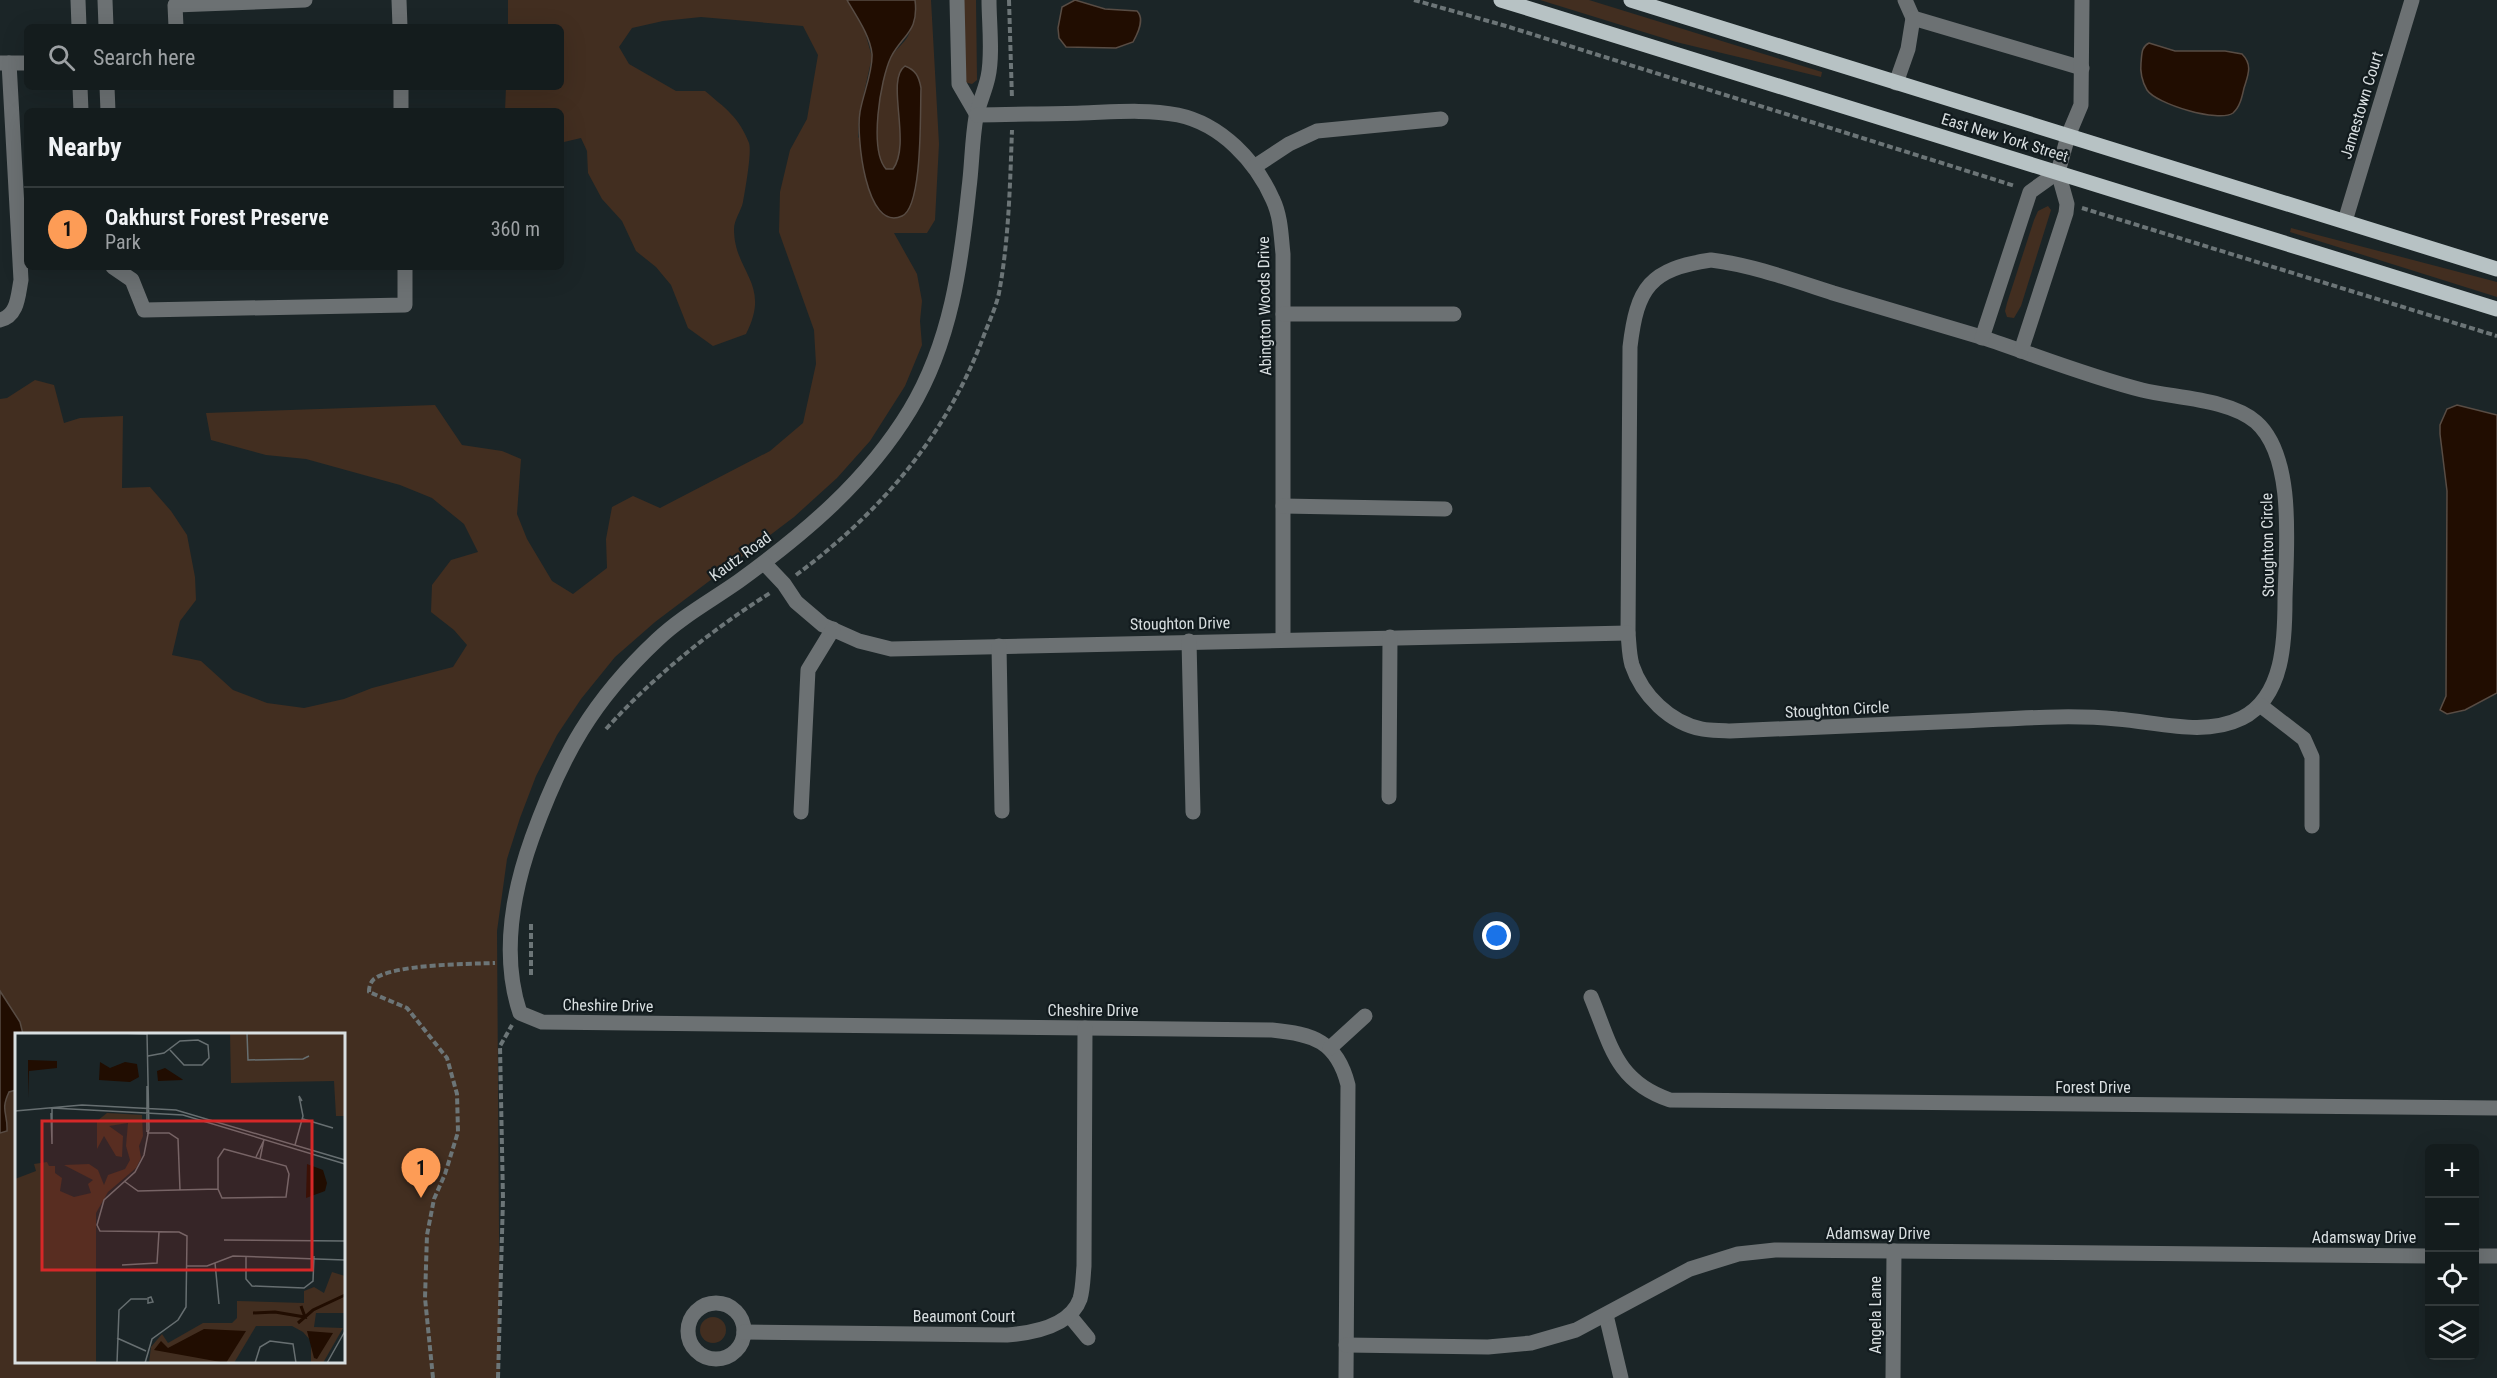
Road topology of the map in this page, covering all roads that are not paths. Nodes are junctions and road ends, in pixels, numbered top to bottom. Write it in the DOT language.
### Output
graph roads {
  1 [pos="78,0"];
  2 [pos="105,0"];
  3 [pos="305,0"];
  4 [pos="399,0"];
  5 [pos="957,0"];
  6 [pos="989,0"];
  7 [pos="1501,0"];
  8 [pos="1631,0"];
  9 [pos="1905,0"];
  10 [pos="2082,0"];
  11 [pos="2412,0"];
  12 [pos="1913,18"];
  13 [pos="79,24"];
  14 [pos="106,24"];
  15 [pos="176,24"];
  16 [pos="400,24"];
  17 [pos="4,63"];
  18 [pos="24,63"];
  19 [pos="2082,68"];
  20 [pos="1896,83"];
  21 [pos="80,90"];
  22 [pos="107,90"];
  23 [pos="401,90"];
  24 [pos="81,108"];
  25 [pos="108,108"];
  26 [pos="401,108"];
  27 [pos="976,115"];
  28 [pos="1442,119"];
  29 [pos="2068,136"];
  30 [pos="1254,167"];
  31 [pos="2058,172"];
  32 [pos="2345,222"];
  33 [pos="2497,269"];
  34 [pos="117,270"];
  35 [pos="405,270"];
  36 [pos="2497,309"];
  37 [pos="1283,314"];
  38 [pos="1454,314"];
  39 [pos="0,320"];
  40 [pos="1982,338"];
  41 [pos="2021,351"];
  42 [pos="1283,506"];
  43 [pos="1444,509"];
  44 [pos="764,562"];
  45 [pos="833,629"];
  46 [pos="1628,633"];
  47 [pos="1390,637"];
  48 [pos="1283,639"];
  49 [pos="1190,641"];
  50 [pos="999,646"];
  51 [pos="2260,705"];
  52 [pos="1389,797"];
  53 [pos="1002,811"];
  54 [pos="801,812"];
  55 [pos="1193,812"];
  56 [pos="2312,826"];
  57 [pos="1592,997"];
  58 [pos="520,1013"];
  59 [pos="1365,1016"];
  60 [pos="1085,1028"];
  61 [pos="1330,1048"];
  62 [pos="2497,1108"];
  63 [pos="1894,1251"];
  64 [pos="2425,1256"];
  65 [pos="2479,1256"];
  66 [pos="2497,1256"];
  67 [pos="1069,1315"];
  68 [pos="1606,1315"];
  69 [pos="744,1332"];
  70 [pos="1088,1338"];
  71 [pos="1346,1345"];
  72 [pos="1346,1378"];
  73 [pos="1621,1378"];
  74 [pos="1893,1378"];
  1 -- 13 [label="street"];
  2 -- 14 [label="street"];
  3 -- 15 [label="street"];
  4 -- 16 [label="street"];
  5 -- 27 [label="street"];
  6 -- 27 [label="street, Kautz Road"];
  7 -- 31 [label="main road, East New York Street"];
  8 -- 20 [label="main road, East New York Street"];
  9 -- 12 [label="street"];
  10 -- 19 [label="street"];
  11 -- 32 [label="street, Jamestown Court"];
  12 -- 19 [label="street"];
  12 -- 20 [label="street"];
  17 -- 18 [label="street"];
  17 -- 39 [label="street"];
  19 -- 29 [label="street"];
  20 -- 29 [label="main road, East New York Street"];
  21 -- 24 [label="street"];
  22 -- 25 [label="street"];
  23 -- 26 [label="street"];
  27 -- 30 [label="street, Abington Woods Drive"];
  27 -- 44 [label="street, Kautz Road"];
  28 -- 30 [label="street"];
  29 -- 31 [label="street"];
  29 -- 32 [label="main road, East New York Street"];
  30 -- 37 [label="street, Abington Woods Drive"];
  31 -- 36 [label="main road, East New York Street"];
  31 -- 40 [label="street"];
  31 -- 41 [label="street"];
  32 -- 33 [label="main road, East New York Street"];
  34 -- 35 [label="street"];
  37 -- 38 [label="street"];
  37 -- 42 [label="street, Abington Woods Drive"];
  40 -- 41 [label="street, Stoughton Circle"];
  40 -- 46 [label="street, Stoughton Circle"];
  41 -- 51 [label="street, Stoughton Circle"];
  42 -- 43 [label="street"];
  42 -- 48 [label="street, Abington Woods Drive"];
  44 -- 45 [label="street, Stoughton Drive"];
  44 -- 58 [label="street, Kautz Road"];
  45 -- 50 [label="street, Stoughton Drive"];
  45 -- 54 [label="street"];
  46 -- 47 [label="street, Stoughton Drive"];
  46 -- 51 [label="street, Stoughton Circle"];
  47 -- 48 [label="street, Stoughton Drive"];
  47 -- 52 [label="street"];
  48 -- 49 [label="street, Stoughton Drive"];
  49 -- 50 [label="street, Stoughton Drive"];
  49 -- 55 [label="street"];
  50 -- 53 [label="street"];
  51 -- 56 [label="street"];
  57 -- 62 [label="street, Forest Drive"];
  58 -- 60 [label="street, Cheshire Drive"];
  59 -- 61 [label="street"];
  60 -- 61 [label="street, Cheshire Drive"];
  60 -- 67 [label="street"];
  61 -- 71 [label="street"];
  63 -- 64 [label="street, Adamsway Drive"];
  63 -- 68 [label="street, Adamsway Drive"];
  63 -- 74 [label="street, Angela Lane"];
  65 -- 66 [label="street"];
  67 -- 69 [label="street, Beaumont Court"];
  67 -- 70 [label="street"];
  68 -- 71 [label="street, Adamsway Drive"];
  68 -- 73 [label="street"];
  71 -- 72 [label="street"];
}
